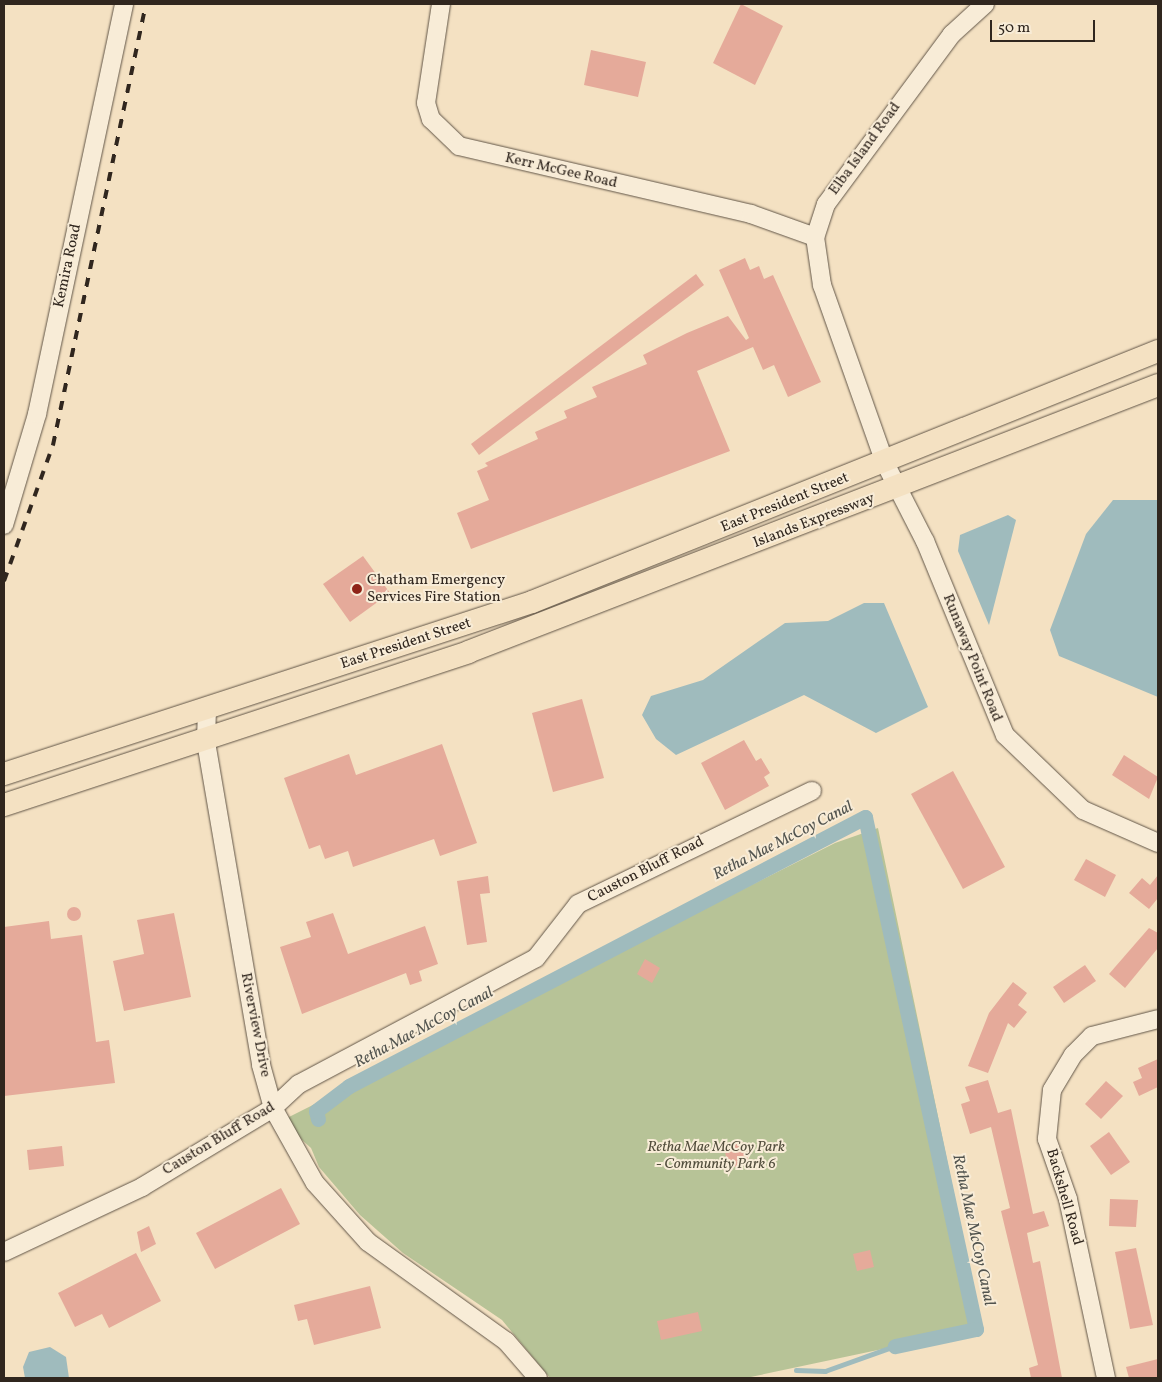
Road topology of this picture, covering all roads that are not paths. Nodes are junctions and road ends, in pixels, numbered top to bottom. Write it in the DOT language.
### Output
graph roads {
  1 [pos="124,4"];
  2 [pos="441,4"];
  3 [pos="985,4"];
  4 [pos="815,237"];
  5 [pos="1158,351"];
  6 [pos="1158,385"];
  7 [pos="885,462"];
  8 [pos="897,490"];
  9 [pos="4,526"];
  10 [pos="468,652"];
  11 [pos="207,710"];
  12 [pos="206,742"];
  13 [pos="4,774"];
  14 [pos="812,791"];
  15 [pos="4,805"];
  16 [pos="1158,843"];
  17 [pos="1158,1019"];
  18 [pos="273,1108"];
  19 [pos="4,1252"];
  20 [pos="538,1378"];
  21 [pos="1106,1378"];
  1 -- 9 [label="street, Kemira Road"];
  2 -- 4 [label="street, Kerr McGee Road"];
  3 -- 4 [label="street, Elba Island Road"];
  4 -- 7 [label="street"];
  5 -- 7 [label="main road"];
  6 -- 8 [label="main road, Islands Expressway"];
  7 -- 8 [label="street"];
  7 -- 11 [label="main road, East President Street"];
  8 -- 10 [label="main road, Islands Expressway"];
  8 -- 16 [label="street, Runaway Point Road"];
  10 -- 12 [label="main road, East President Street"];
  11 -- 12 [label="street, Riverview Drive"];
  11 -- 13 [label="main road, East President Street"];
  12 -- 15 [label="main road, East President Street"];
  12 -- 18 [label="street, Riverview Drive"];
  14 -- 18 [label="street, Causton Bluff Road"];
  17 -- 21 [label="street, Backshell Road"];
  18 -- 19 [label="street, Causton Bluff Road"];
  18 -- 20 [label="street, Riverview Drive"];
}
